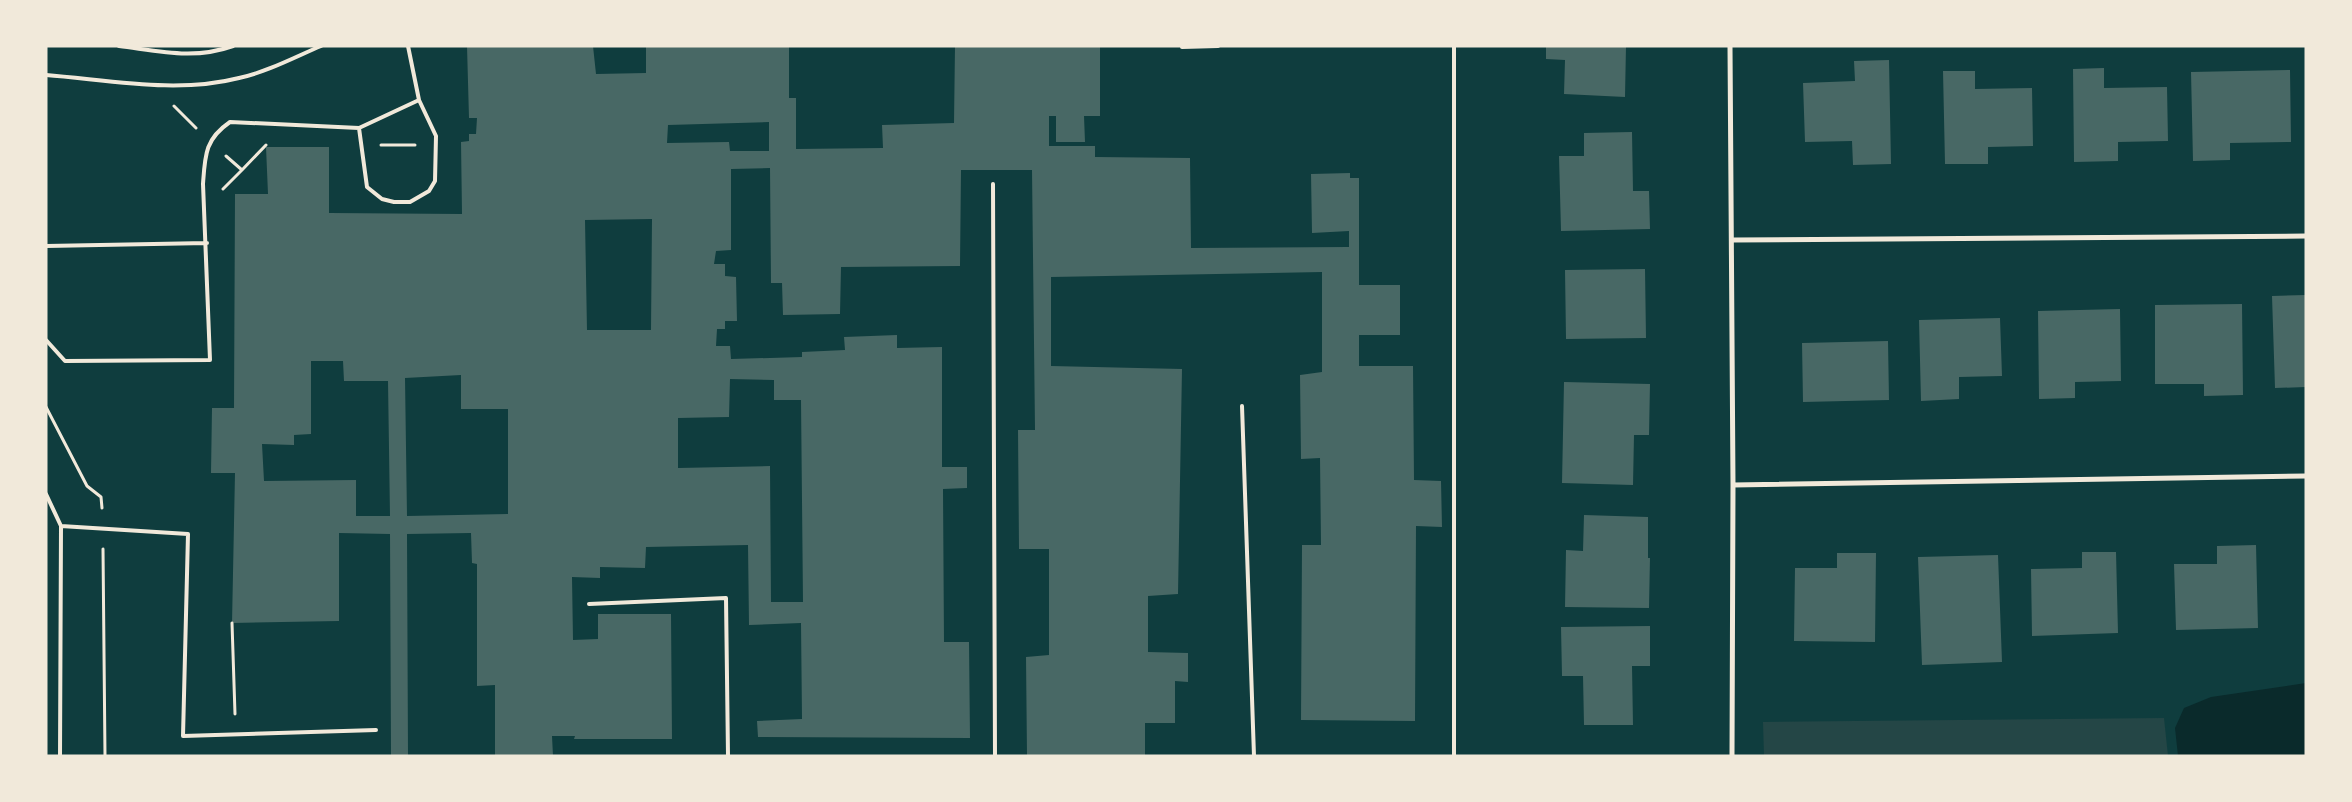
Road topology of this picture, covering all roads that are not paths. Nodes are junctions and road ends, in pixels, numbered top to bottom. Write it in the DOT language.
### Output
graph roads {
  1 [pos="120,46"];
  2 [pos="233,46"];
  3 [pos="321,46"];
  4 [pos="408,46"];
  5 [pos="1218,46"];
  6 [pos="1454,46"];
  7 [pos="1730,46"];
  8 [pos="1182,47"];
  9 [pos="46,75"];
  10 [pos="419,100"];
  11 [pos="359,128"];
  12 [pos="993,184"];
  13 [pos="2306,236"];
  14 [pos="1733,240"];
  15 [pos="207,243"];
  16 [pos="46,246"];
  17 [pos="46,340"];
  18 [pos="1242,406"];
  19 [pos="2306,476"];
  20 [pos="1733,485"];
  21 [pos="46,494"];
  22 [pos="61,526"];
  23 [pos="589,604"];
  24 [pos="376,730"];
  25 [pos="60,756"];
  26 [pos="728,756"];
  27 [pos="995,756"];
  28 [pos="1254,756"];
  29 [pos="1454,756"];
  30 [pos="1732,756"];
  1 -- 2 [label="lane"];
  3 -- 9 [label="lane"];
  4 -- 10 [label="lane"];
  5 -- 8 [label="lane"];
  6 -- 29 [label="lane"];
  7 -- 14 [label="street"];
  10 -- 11 [label="lane"];
  10 -- 11 [label="lane"];
  11 -- 15 [label="lane"];
  12 -- 27 [label="lane"];
  13 -- 14 [label="street"];
  14 -- 20 [label="street"];
  15 -- 16 [label="lane"];
  15 -- 17 [label="lane"];
  18 -- 28 [label="lane"];
  19 -- 20 [label="street"];
  20 -- 30 [label="street"];
  21 -- 22 [label="lane"];
  22 -- 24 [label="lane"];
  22 -- 25 [label="lane"];
  23 -- 26 [label="lane"];
}
